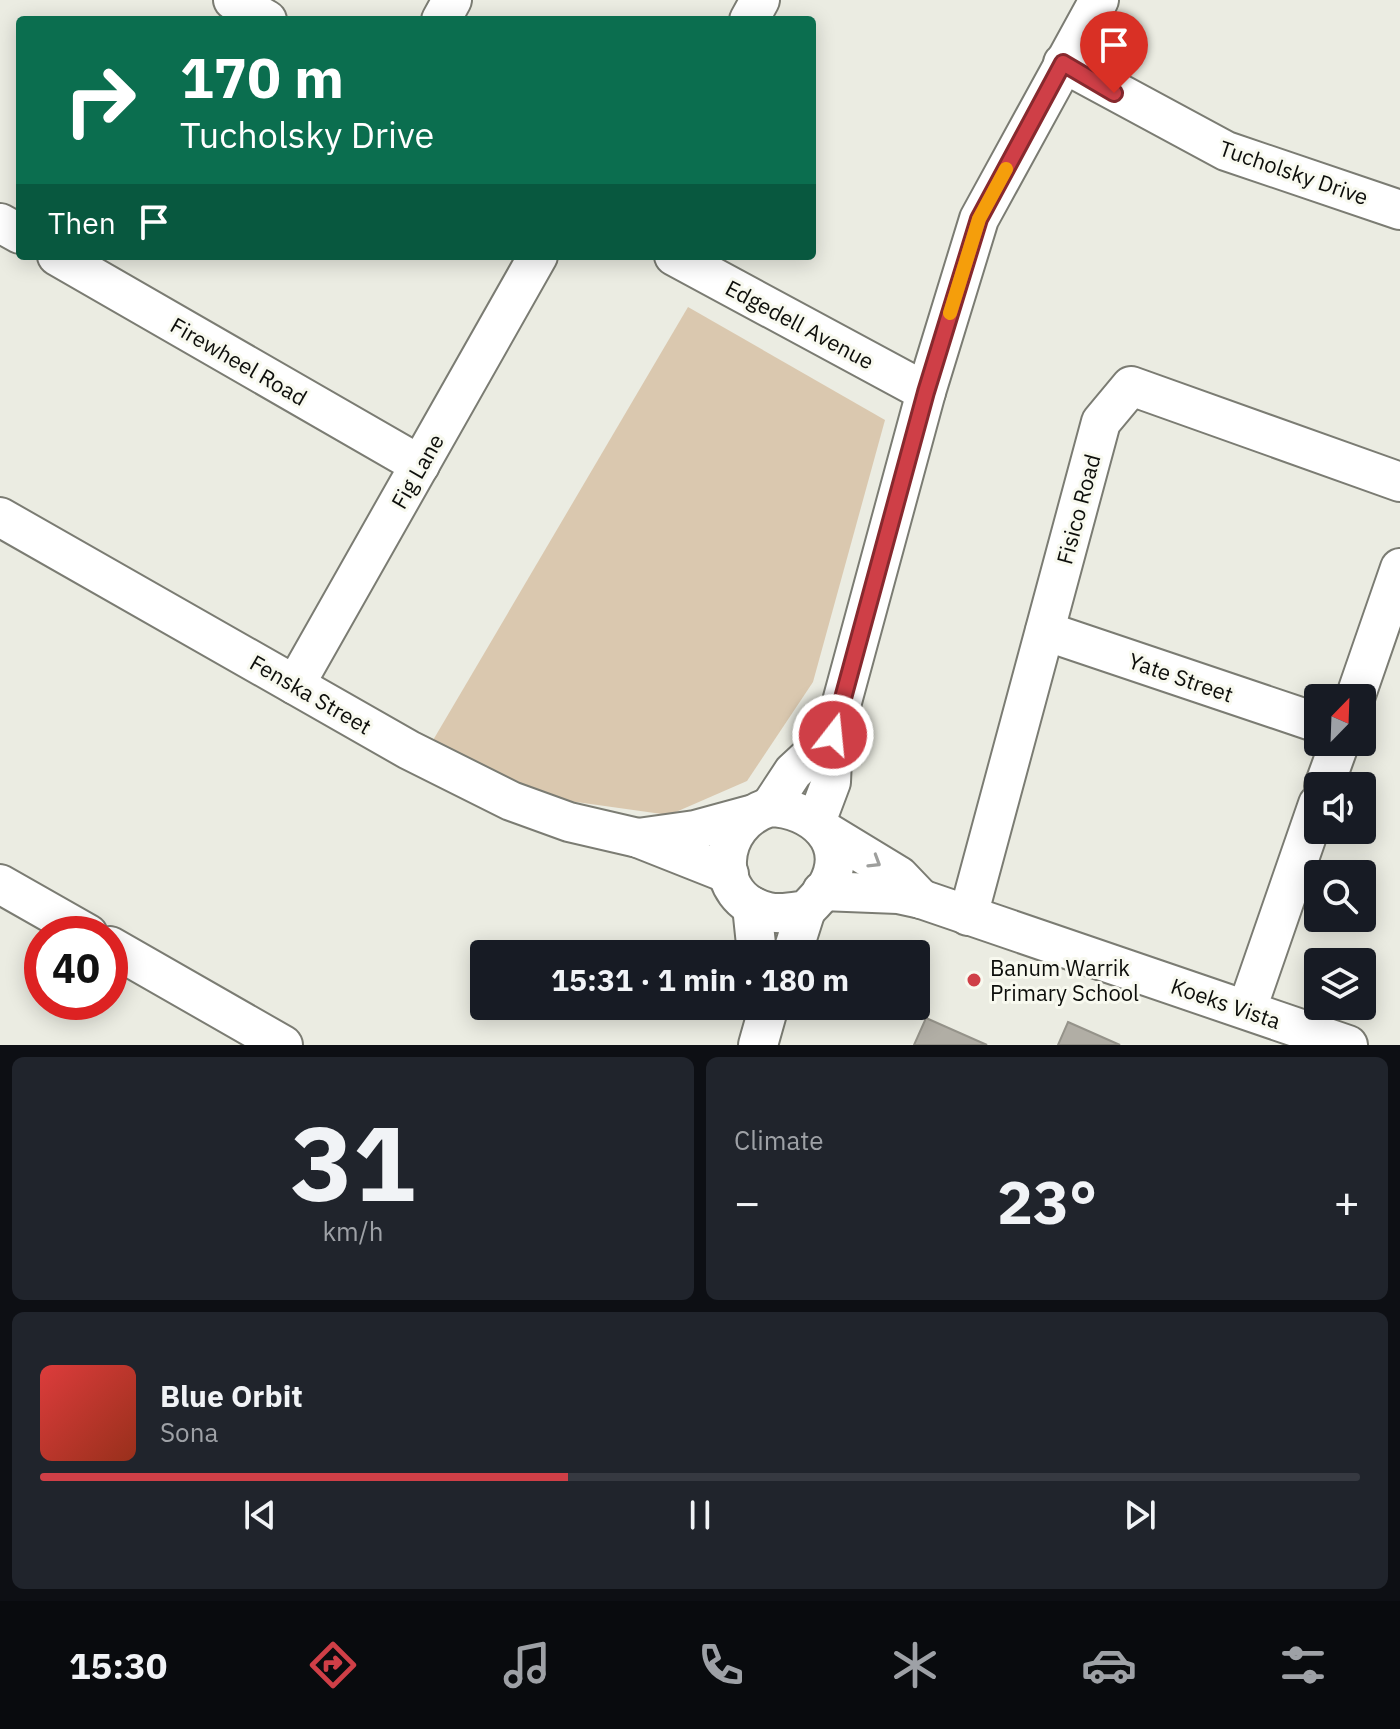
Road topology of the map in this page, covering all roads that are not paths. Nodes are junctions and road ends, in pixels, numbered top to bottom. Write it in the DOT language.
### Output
graph roads {
  1 [pos="233,0"];
  2 [pos="1099,0"];
  3 [pos="260,16"];
  4 [pos="1063,63"];
  5 [pos="1400,210"];
  6 [pos="64,260"];
  7 [pos="536,260"];
  8 [pos="681,260"];
  9 [pos="926,392"];
  10 [pos="420,465"];
  11 [pos="1400,482"];
  12 [pos="0,517"];
  13 [pos="1400,568"];
  14 [pos="1045,631"];
  15 [pos="1360,684"];
  16 [pos="295,685"];
  17 [pos="1304,718"];
  18 [pos="833,735"];
  19 [pos="760,811"];
  20 [pos="820,826"];
  21 [pos="638,838"];
  22 [pos="1304,844"];
  23 [pos="729,874"];
  24 [pos="0,884"];
  25 [pos="921,899"];
  26 [pos="814,901"];
  27 [pos="752,906"];
  28 [pos="56,916"];
  29 [pos="968,916"];
  30 [pos="756,940"];
  31 [pos="798,940"];
  32 [pos="128,956"];
  33 [pos="1247,1009"];
  34 [pos="283,1045"];
  35 [pos="1348,1045"];
  1 -- 3 [label="street"];
  2 -- 4 [label="street"];
  4 -- 5 [label="street, Tucholsky Drive"];
  4 -- 9 [label="street"];
  6 -- 10 [label="street, Firewheel Road"];
  7 -- 10 [label="street, Fig Lane"];
  8 -- 9 [label="street, Edgedell Avenue"];
  9 -- 18 [label="street"];
  10 -- 16 [label="street, Fig Lane"];
  11 -- 14 [label="street, Fisico Road"];
  12 -- 16 [label="street, Fenska Street"];
  13 -- 15 [label="street"];
  14 -- 17 [label="street, Yate Street"];
  14 -- 29 [label="street, Fisico Road"];
  16 -- 21 [label="street, Fenska Street"];
  18 -- 19 [label="street"];
  18 -- 20 [label="street"];
  19 -- 20 [label="street, Koeks Vista"];
  19 -- 21 [label="street"];
  19 -- 23 [label="street"];
  20 -- 25 [label="street, Koeks Vista, one-way"];
  20 -- 26 [label="street"];
  21 -- 23 [label="street"];
  22 -- 33 [label="street"];
  23 -- 27 [label="street"];
  24 -- 28 [label="street"];
  25 -- 26 [label="street, Koeks Vista"];
  25 -- 29 [label="street, Koeks Vista"];
  26 -- 27 [label="street, Koeks Vista"];
  26 -- 31 [label="street"];
  27 -- 30 [label="street"];
  29 -- 33 [label="street, Koeks Vista"];
  32 -- 34 [label="street"];
  33 -- 35 [label="street, Koeks Vista"];
}
